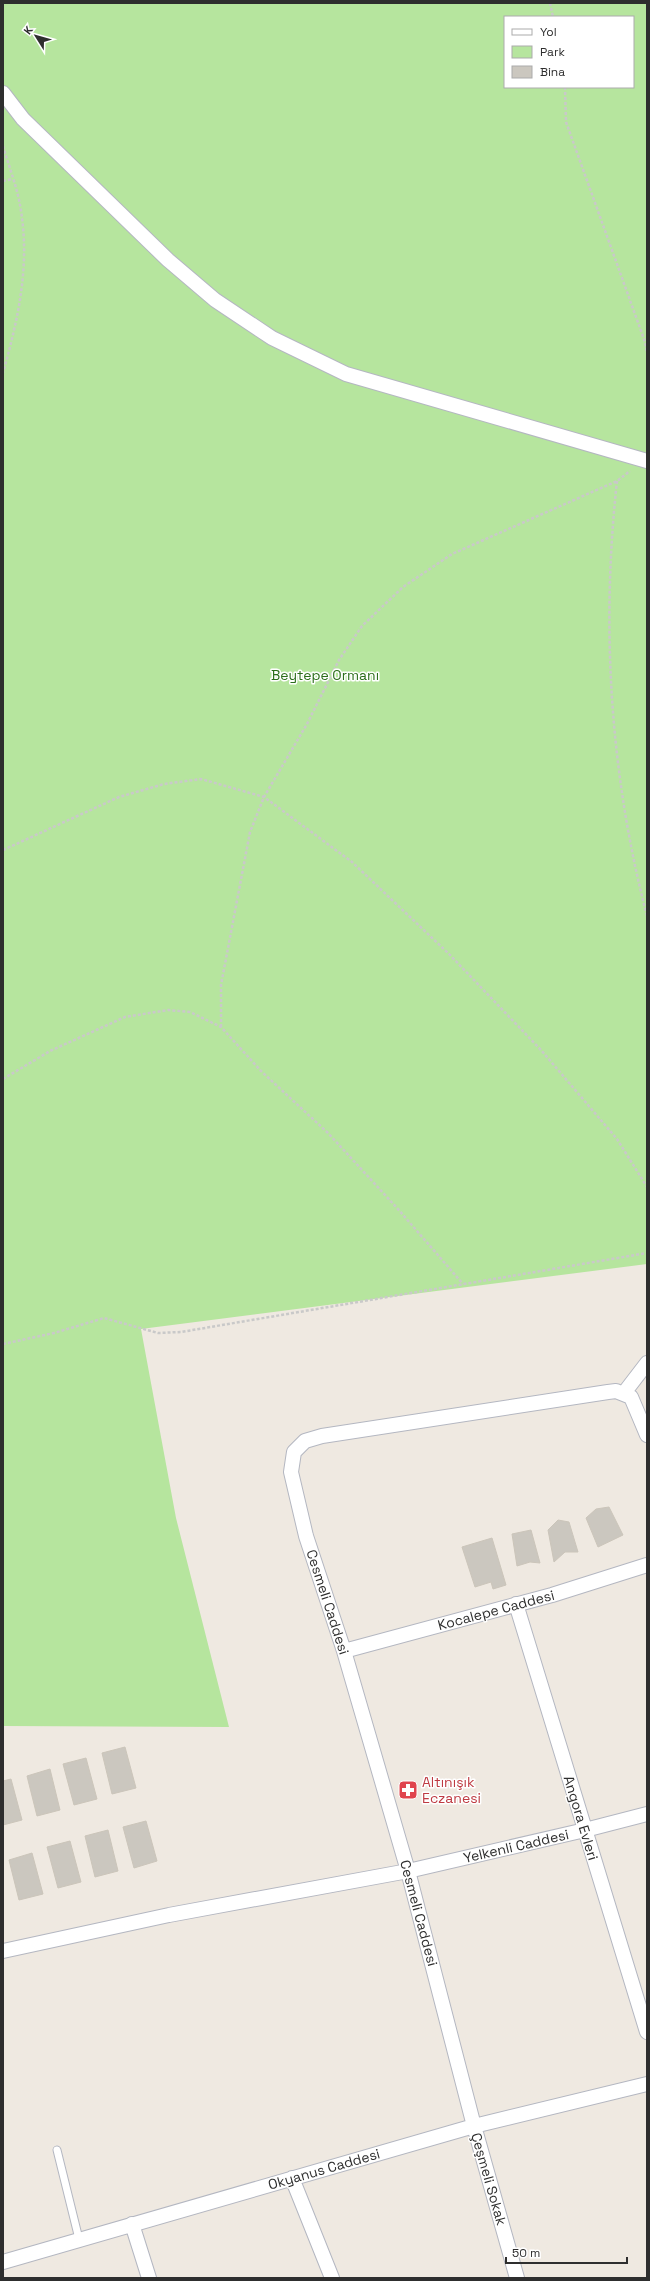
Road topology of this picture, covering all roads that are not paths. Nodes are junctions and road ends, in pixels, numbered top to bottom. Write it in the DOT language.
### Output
graph roads {
  1 [pos="3,93"];
  2 [pos="646,461"];
  3 [pos="647,1363"];
  4 [pos="624,1394"];
  5 [pos="647,1435"];
  6 [pos="647,1565"];
  7 [pos="516,1604"];
  8 [pos="344,1651"];
  9 [pos="647,1814"];
  10 [pos="585,1830"];
  11 [pos="408,1871"];
  12 [pos="3,1951"];
  13 [pos="647,2032"];
  14 [pos="647,2084"];
  15 [pos="474,2126"];
  16 [pos="57,2150"];
  17 [pos="292,2178"];
  18 [pos="132,2224"];
  19 [pos="79,2239"];
  20 [pos="3,2262"];
  21 [pos="149,2278"];
  22 [pos="332,2278"];
  23 [pos="517,2278"];
  1 -- 2 [label="street"];
  3 -- 4 [label="street"];
  4 -- 5 [label="street"];
  4 -- 8 [label="street, Cesmeli Caddesi"];
  6 -- 7 [label="street, Kocalepe Caddesi"];
  7 -- 8 [label="street, Kocalepe Caddesi"];
  7 -- 10 [label="street, Angora Evleri"];
  8 -- 11 [label="street, Cesmeli Caddesi"];
  9 -- 10 [label="street, Yelkenli Caddesi"];
  10 -- 11 [label="street, Yelkenli Caddesi"];
  10 -- 13 [label="street, Angora Evleri"];
  11 -- 12 [label="street, Yelkenli Caddesi"];
  11 -- 15 [label="street, Cesmeli Caddesi"];
  14 -- 15 [label="street, Okyanus Caddesi"];
  15 -- 17 [label="street, Okyanus Caddesi"];
  15 -- 23 [label="street, Çeşmeli Sokak"];
  16 -- 19 [label="lane"];
  17 -- 18 [label="street, Okyanus Caddesi"];
  17 -- 22 [label="street"];
  18 -- 19 [label="street, Okyanus Caddesi"];
  18 -- 21 [label="street"];
  19 -- 20 [label="street, Okyanus Caddesi"];
}
